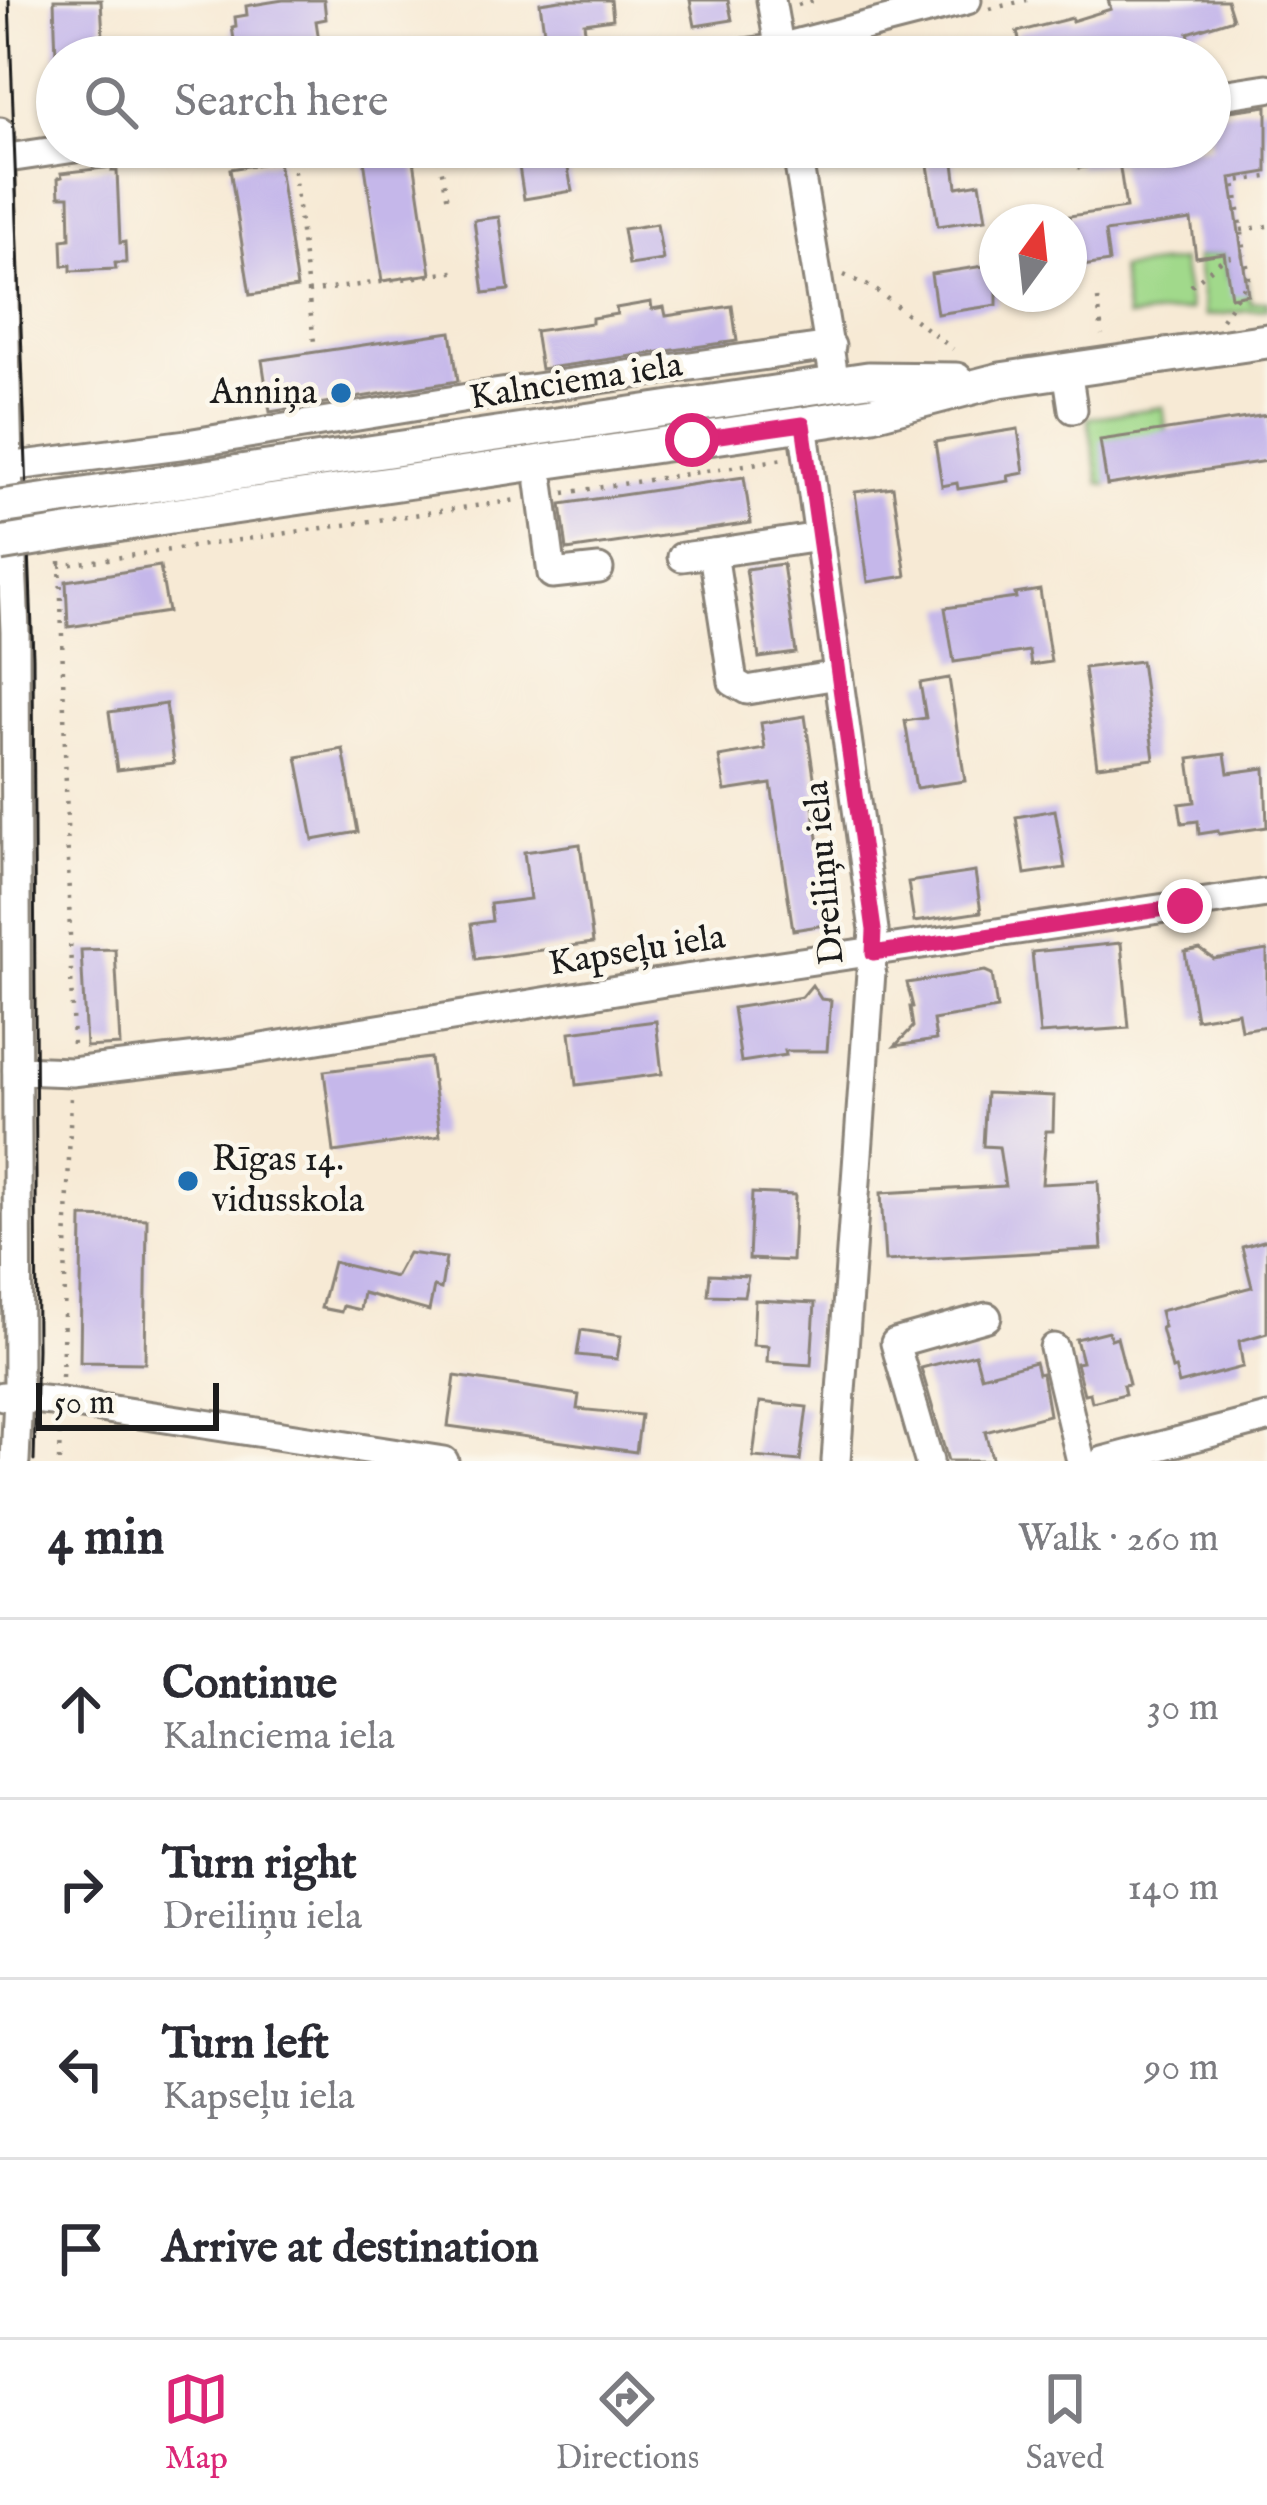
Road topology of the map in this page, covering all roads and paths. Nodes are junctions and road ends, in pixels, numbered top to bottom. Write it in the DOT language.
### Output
graph roads {
  1 [pos="771,0"];
  2 [pos="967,0"];
  3 [pos="910,8"];
  4 [pos="777,36"];
  5 [pos="829,36"];
  6 [pos="1267,88"];
  7 [pos="1231,94"];
  8 [pos="0,132"];
  9 [pos="36,153"];
  10 [pos="1,158"];
  11 [pos="293,168"];
  12 [pos="441,168"];
  13 [pos="800,168"];
  14 [pos="1267,177"];
  15 [pos="449,205"];
  16 [pos="1267,226"];
  17 [pos="1241,230"];
  18 [pos="1245,255"];
  19 [pos="460,272"];
  20 [pos="843,275"];
  21 [pos="1191,286"];
  22 [pos="308,292"];
  23 [pos="1098,299"];
  24 [pos="1222,320"];
  25 [pos="1102,338"];
  26 [pos="1267,341"];
  27 [pos="314,342"];
  28 [pos="831,346"];
  29 [pos="958,352"];
  30 [pos="1067,370"];
  31 [pos="1000,380"];
  32 [pos="835,383"];
  33 [pos="1073,410"];
  34 [pos="805,440"];
  35 [pos="8,467"];
  36 [pos="541,490"];
  37 [pos="168,500"];
  38 [pos="3,504"];
  39 [pos="819,537"];
  40 [pos="6,553"];
  41 [pos="713,553"];
  42 [pos="60,554"];
  43 [pos="682,557"];
  44 [pos="60,566"];
  45 [pos="599,569"];
  46 [pos="838,675"];
  47 [pos="1267,893"];
  48 [pos="873,953"];
  49 [pos="16,1070"];
  50 [pos="72,1072"];
  51 [pos="987,1317"];
  52 [pos="1054,1348"];
  53 [pos="9,1396"];
  54 [pos="62,1402"];
  55 [pos="1267,1418"];
  56 [pos="1213,1447"];
  57 [pos="1108,1460"];
  58 [pos="15,1461"];
  59 [pos="59,1461"];
  60 [pos="444,1461"];
  61 [pos="836,1461"];
  62 [pos="929,1461"];
  63 [pos="1081,1461"];
  1 -- 4 [label="street"];
  2 -- 3 [label="street"];
  3 -- 5 [label="street"];
  6 -- 7 [label="street"];
  8 -- 10 [label="street"];
  9 -- 10 [label="street"];
  10 -- 35 [label="street"];
  11 -- 22 [label="path"];
  12 -- 15 [label="path"];
  13 -- 28 [label="street"];
  14 -- 17 [label="path"];
  16 -- 17 [label="path"];
  17 -- 18 [label="path"];
  18 -- 21 [label="path"];
  18 -- 24 [label="path"];
  19 -- 22 [label="path"];
  20 -- 29 [label="path"];
  22 -- 27 [label="path"];
  23 -- 25 [label="path"];
  26 -- 30 [label="main road, Kalnciema iela"];
  28 -- 32 [label="street"];
  28 -- 35 [label="street, Kalnciema iela"];
  30 -- 31 [label="main road, Kalnciema iela"];
  30 -- 33 [label="street"];
  31 -- 32 [label="main road, Kalnciema iela"];
  31 -- 34 [label="main road, Kalnciema iela"];
  32 -- 37 [label="main road, Kalnciema iela"];
  34 -- 36 [label="path"];
  34 -- 37 [label="main road, Kalnciema iela"];
  34 -- 39 [label="street, Dreiliņu iela"];
  35 -- 38 [label="street"];
  36 -- 44 [label="path"];
  36 -- 45 [label="street"];
  37 -- 38 [label="main road, bridge"];
  37 -- 40 [label="main road, bridge"];
  38 -- 40 [label="street"];
  39 -- 41 [label="street"];
  39 -- 46 [label="street, Dreiliņu iela"];
  40 -- 44 [label="path"];
  40 -- 49 [label="street"];
  41 -- 43 [label="street"];
  41 -- 46 [label="street"];
  42 -- 44 [label="path"];
  44 -- 50 [label="path"];
  46 -- 48 [label="street, Dreiliņu iela"];
  47 -- 48 [label="street, Kapseļu iela"];
  48 -- 50 [label="street, Kapseļu iela"];
  48 -- 61 [label="street, Dreiliņu iela"];
  49 -- 50 [label="street, Kapseļu iela"];
  49 -- 53 [label="street"];
  50 -- 54 [label="path"];
  51 -- 62 [label="street"];
  52 -- 63 [label="street"];
  53 -- 54 [label="street"];
  53 -- 58 [label="street"];
  54 -- 59 [label="path"];
  54 -- 60 [label="street"];
  55 -- 56 [label="street"];
  56 -- 57 [label="street"];
}
